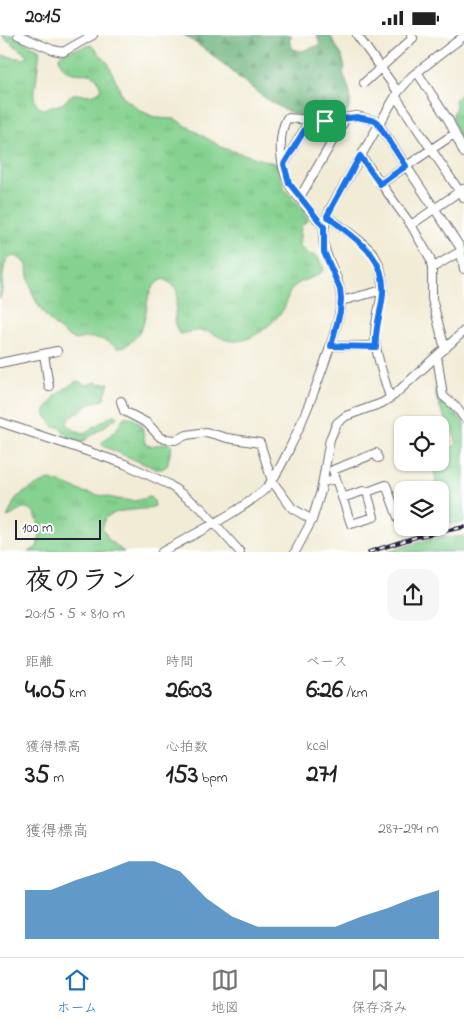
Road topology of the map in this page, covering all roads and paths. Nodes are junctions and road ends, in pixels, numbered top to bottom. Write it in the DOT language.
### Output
graph roads {
  1 [pos="18,35"];
  2 [pos="93,35"];
  3 [pos="357,35"];
  4 [pos="414,36"];
  5 [pos="464,36"];
  6 [pos="381,69"];
  7 [pos="417,72"];
  8 [pos="364,83"];
  9 [pos="397,95"];
  10 [pos="346,119"];
  11 [pos="310,121"];
  12 [pos="379,125"];
  13 [pos="454,134"];
  14 [pos="431,149"];
  15 [pos="464,153"];
  16 [pos="360,156"];
  17 [pos="284,164"];
  18 [pos="406,166"];
  19 [pos="380,184"];
  20 [pos="463,193"];
  21 [pos="300,197"];
  22 [pos="434,208"];
  23 [pos="327,216"];
  24 [pos="411,225"];
  25 [pos="324,227"];
  26 [pos="462,247"];
  27 [pos="432,268"];
  28 [pos="464,269"];
  29 [pos="383,290"];
  30 [pos="341,301"];
  31 [pos="464,331"];
  32 [pos="331,346"];
  33 [pos="376,347"];
  34 [pos="445,349"];
  35 [pos="57,351"];
  36 [pos="44,354"];
  37 [pos="437,356"];
  38 [pos="0,363"];
  39 [pos="49,387"];
  40 [pos="390,398"];
  41 [pos="121,401"];
  42 [pos="464,418"];
  43 [pos="0,422"];
  44 [pos="378,458"];
  45 [pos="336,479"];
  46 [pos="272,481"];
  47 [pos="323,482"];
  48 [pos="367,492"];
  49 [pos="342,497"];
  50 [pos="394,508"];
  51 [pos="312,520"];
  52 [pos="215,522"];
  53 [pos="162,552"];
  54 [pos="240,552"];
  55 [pos="295,552"];
  1 -- 2 [label="street"];
  3 -- 6 [label="street"];
  4 -- 6 [label="street"];
  5 -- 7 [label="street"];
  6 -- 8 [label="street"];
  6 -- 9 [label="street"];
  7 -- 9 [label="street"];
  7 -- 13 [label="street"];
  9 -- 12 [label="street"];
  9 -- 14 [label="street"];
  10 -- 11 [label="street"];
  10 -- 12 [label="street"];
  10 -- 21 [label="street"];
  11 -- 17 [label="street"];
  11 -- 17 [label="street"];
  12 -- 16 [label="street"];
  12 -- 18 [label="street"];
  13 -- 14 [label="street"];
  13 -- 15 [label="street"];
  14 -- 18 [label="street"];
  14 -- 20 [label="street"];
  16 -- 19 [label="street"];
  16 -- 23 [label="street"];
  17 -- 21 [label="street"];
  18 -- 19 [label="street"];
  18 -- 22 [label="street"];
  19 -- 24 [label="street"];
  20 -- 22 [label="street"];
  21 -- 25 [label="street"];
  22 -- 24 [label="street"];
  22 -- 26 [label="street"];
  23 -- 25 [label="street"];
  23 -- 29 [label="street"];
  24 -- 27 [label="street"];
  25 -- 30 [label="street"];
  26 -- 27 [label="street"];
  26 -- 28 [label="street"];
  27 -- 34 [label="street"];
  29 -- 30 [label="street"];
  29 -- 33 [label="street"];
  30 -- 32 [label="street"];
  31 -- 34 [label="street"];
  32 -- 33 [label="street"];
  32 -- 46 [label="street"];
  33 -- 40 [label="street"];
  34 -- 37 [label="street"];
  35 -- 36 [label="street"];
  36 -- 38 [label="street"];
  36 -- 39 [label="street"];
  37 -- 40 [label="street"];
  37 -- 42 [label="street"];
  40 -- 47 [label="street"];
  41 -- 46 [label="street"];
  43 -- 52 [label="street"];
  44 -- 45 [label="street"];
  45 -- 47 [label="street"];
  45 -- 49 [label="street"];
  46 -- 51 [label="street"];
  46 -- 52 [label="street"];
  47 -- 51 [label="street"];
  48 -- 49 [label="street"];
  48 -- 49 [label="street"];
  48 -- 50 [label="street"];
  51 -- 55 [label="street"];
  52 -- 53 [label="street"];
  52 -- 54 [label="street"];
}
